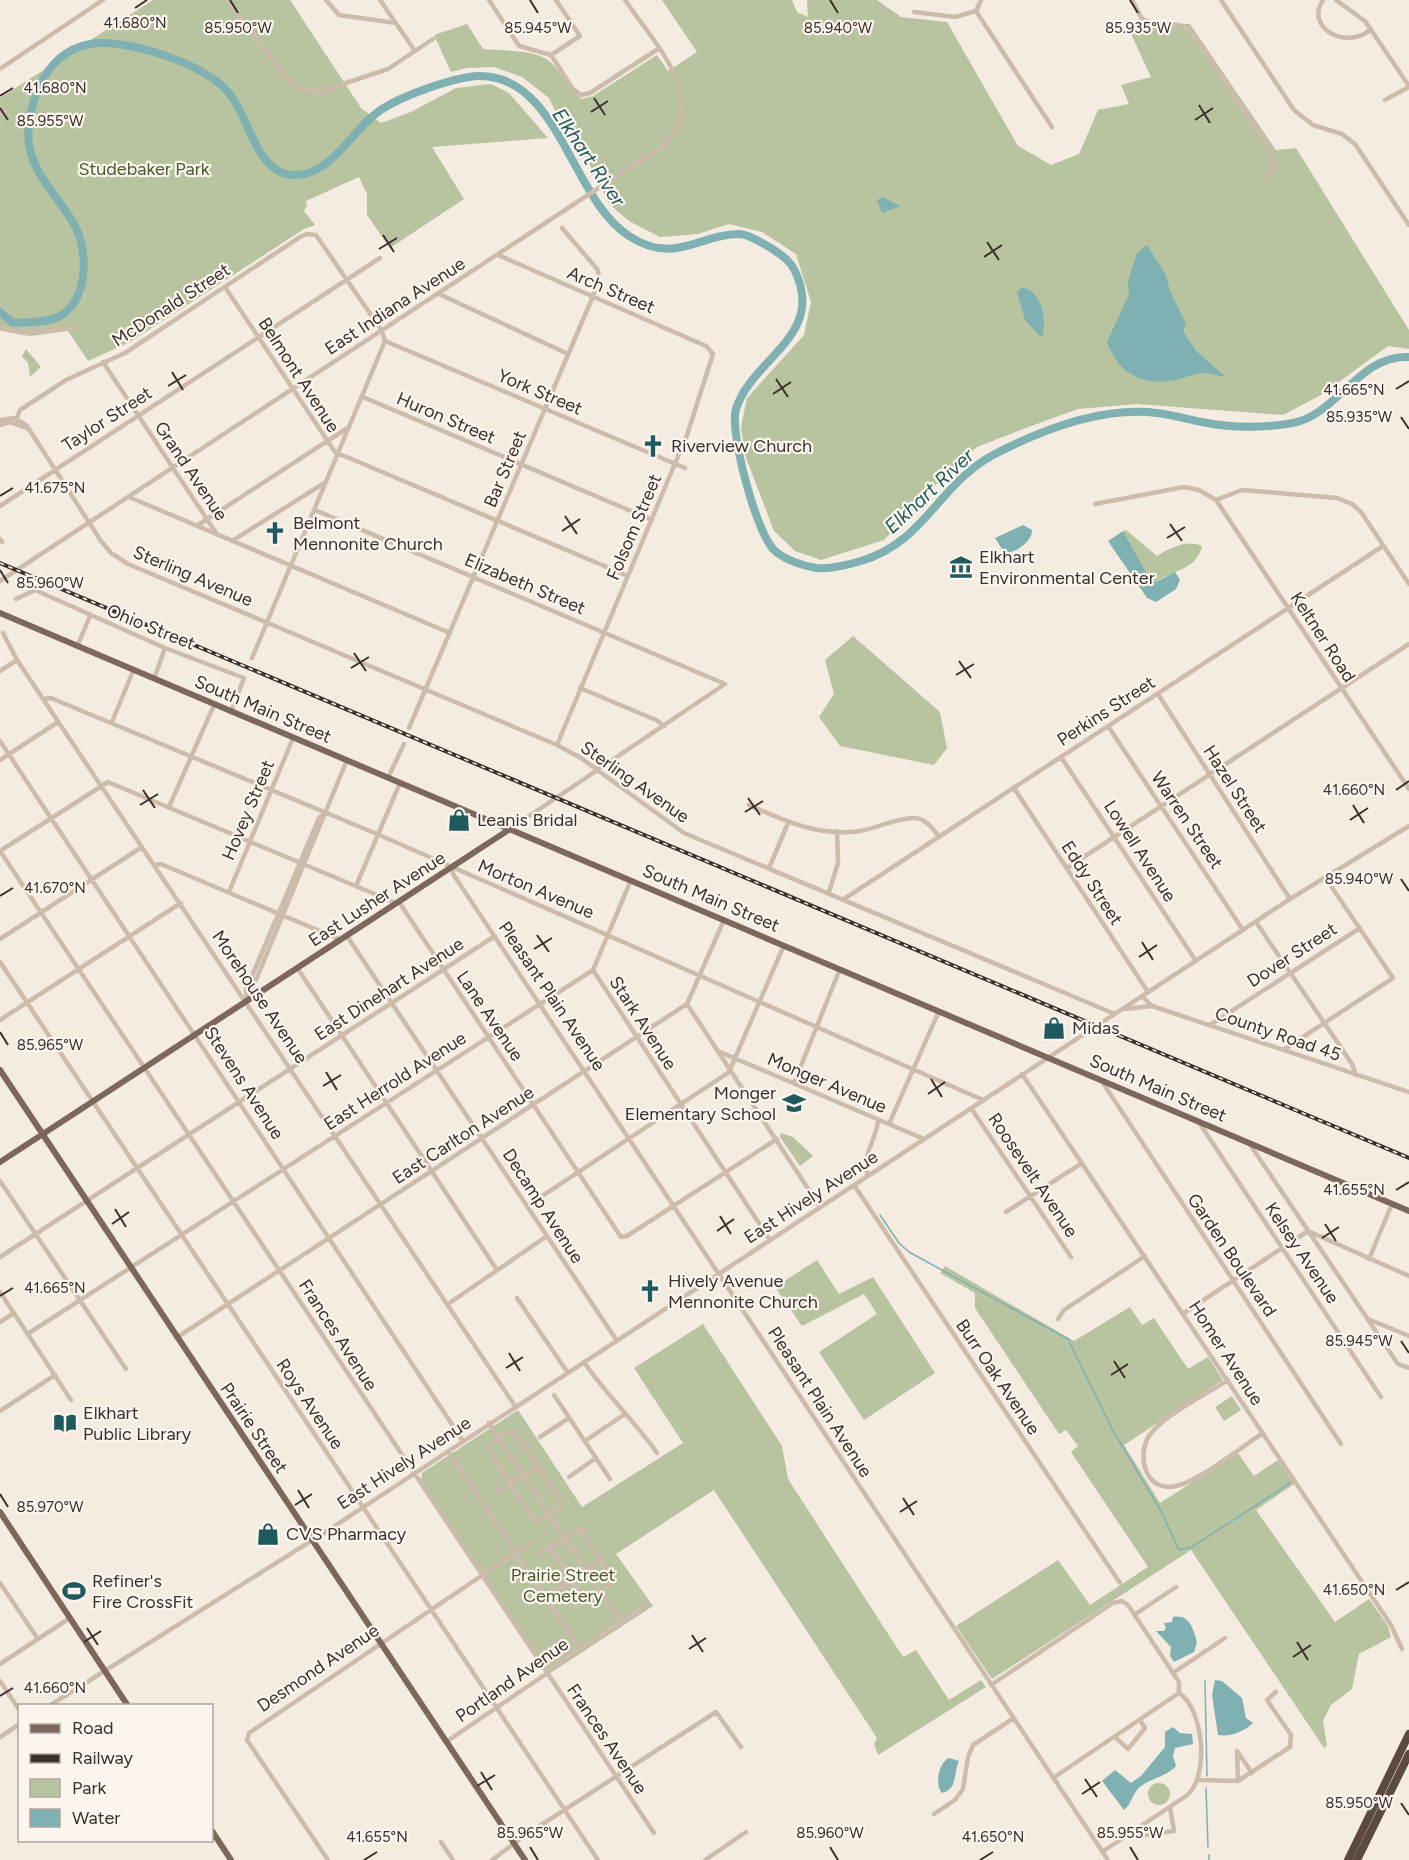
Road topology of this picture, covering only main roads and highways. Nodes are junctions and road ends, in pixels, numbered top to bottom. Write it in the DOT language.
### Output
graph roads {
  1 [pos="0,613"];
  2 [pos="510,829"];
  3 [pos="0,1070"];
  4 [pos="43,1135"];
  5 [pos="0,1162"];
  6 [pos="1409,1211"];
  7 [pos="0,1512"];
  8 [pos="127,1704"];
  9 [pos="1409,1734"];
  10 [pos="1409,1754"];
  11 [pos="213,1833"];
  12 [pos="231,1860"];
  13 [pos="525,1860"];
  14 [pos="1348,1860"];
  15 [pos="1357,1860"];
  1 -- 2 [label="main road, South Main Street"];
  2 -- 4 [label="main road, East Lusher Avenue"];
  2 -- 6 [label="main road, South Main Street"];
  3 -- 4 [label="main road, Prairie Street"];
  4 -- 5 [label="main road, East Lusher Avenue"];
  4 -- 13 [label="main road, Prairie Street"];
  7 -- 8 [label="main road"];
  9 -- 14 [label="highway"];
  10 -- 15 [label="highway"];
  11 -- 12 [label="main road"];
}
